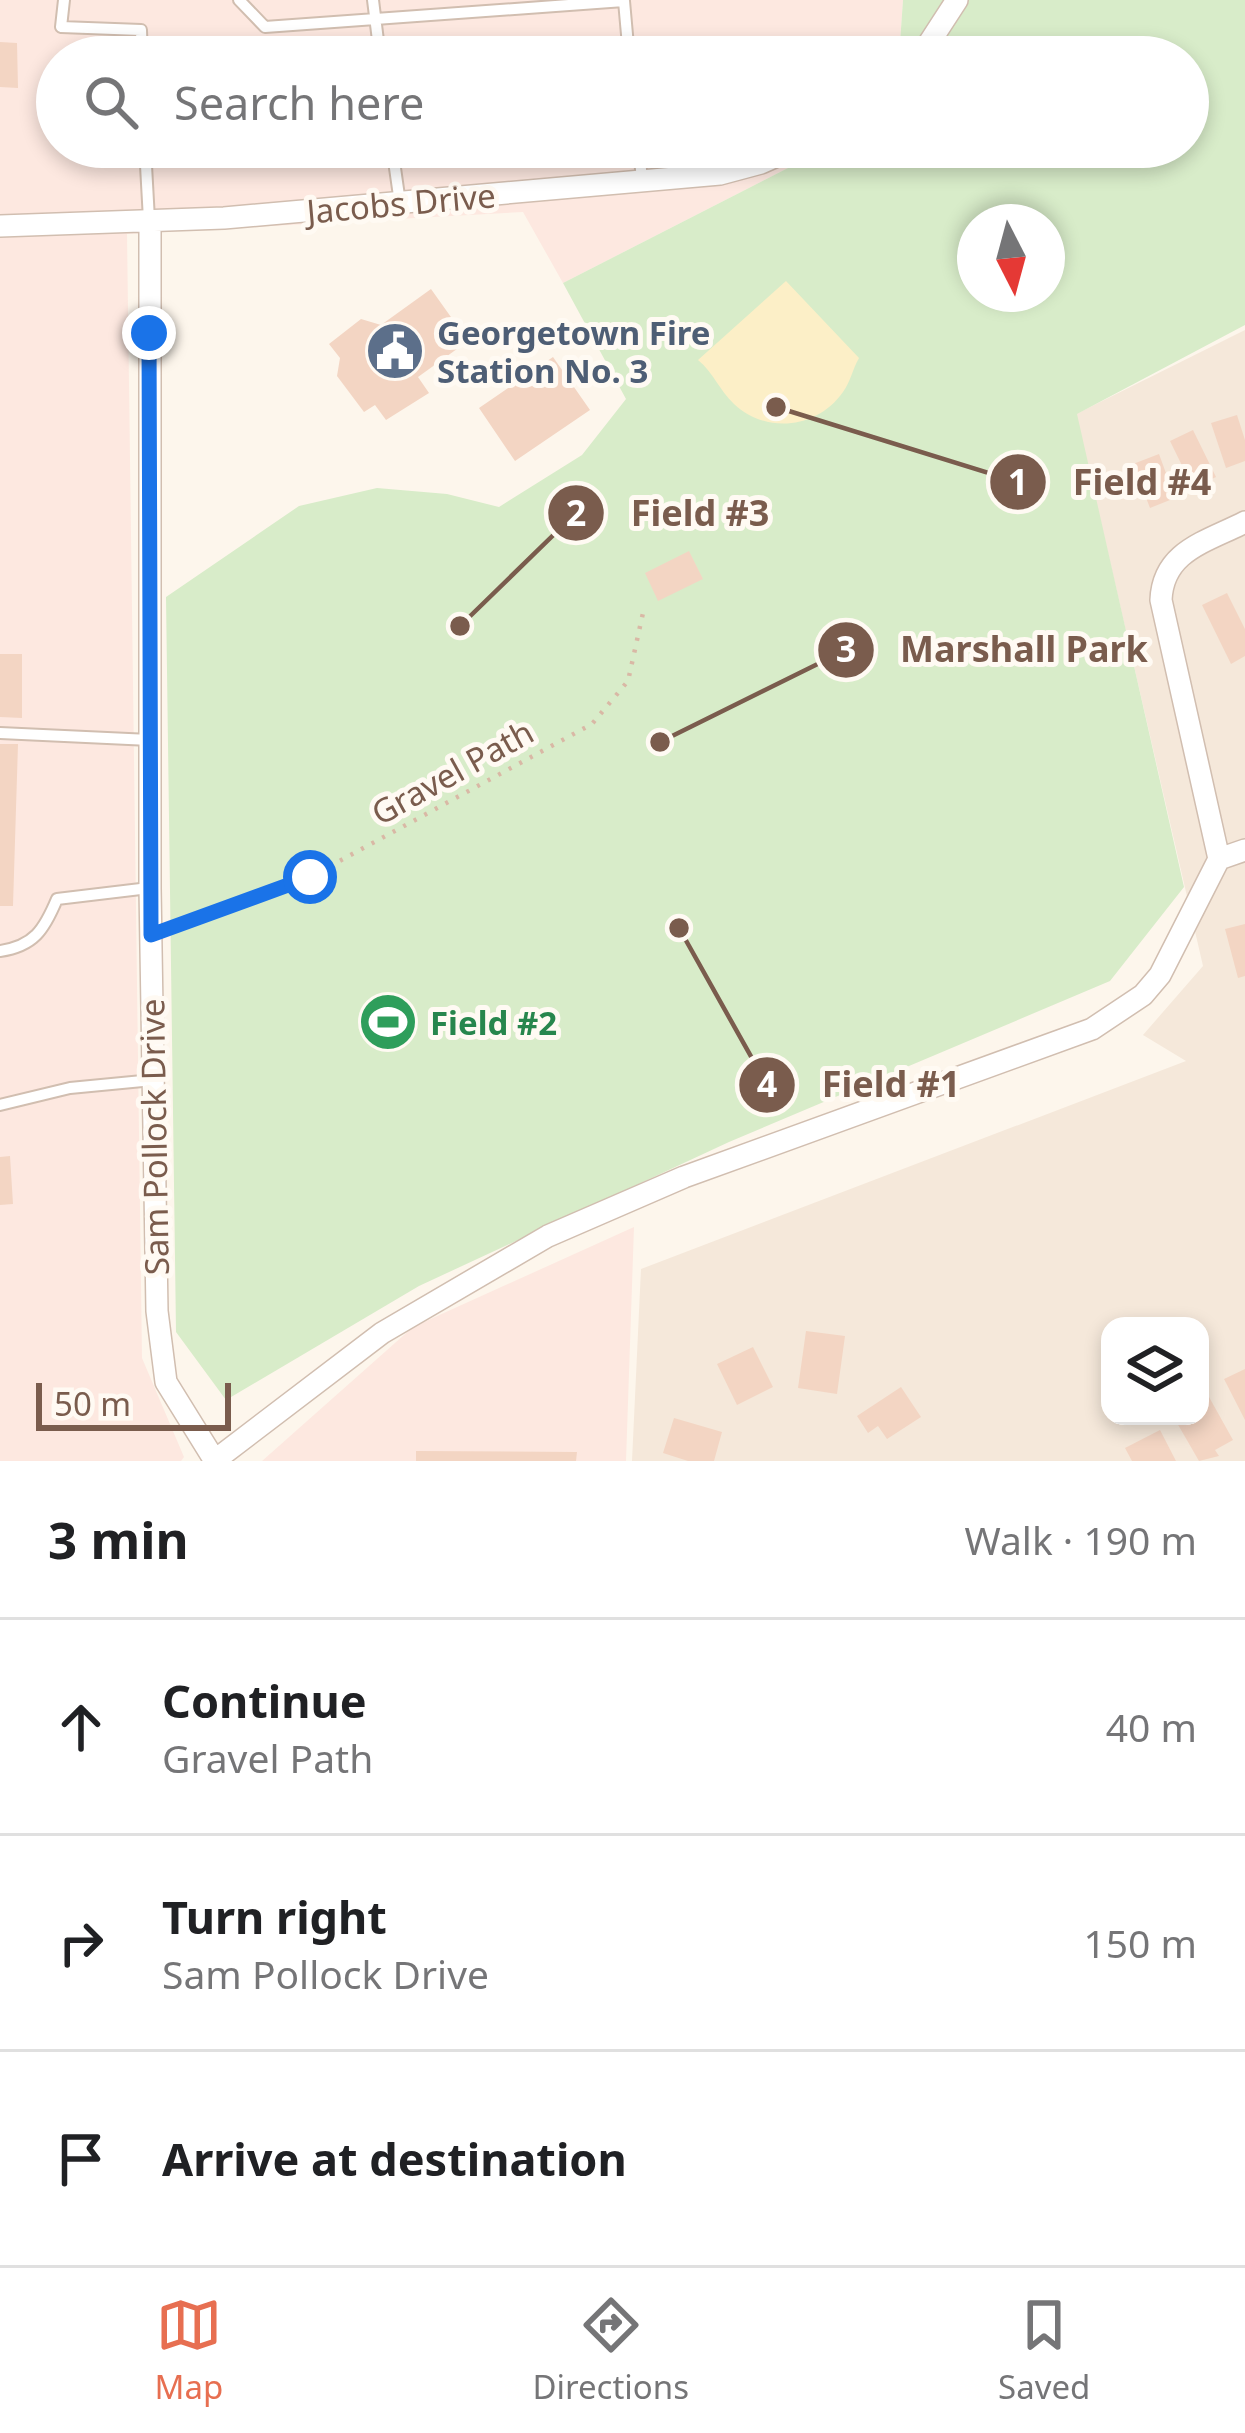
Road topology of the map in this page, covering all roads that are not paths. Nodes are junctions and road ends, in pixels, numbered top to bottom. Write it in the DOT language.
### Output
graph roads {
  1 [pos="64,0"];
  2 [pos="238,0"];
  3 [pos="373,0"];
  4 [pos="957,0"];
  5 [pos="375,21"];
  6 [pos="141,36"];
  7 [pos="377,36"];
  8 [pos="627,36"];
  9 [pos="934,36"];
  10 [pos="146,168"];
  11 [pos="395,168"];
  12 [pos="641,168"];
  13 [pos="742,168"];
  14 [pos="642,181"];
  15 [pos="400,203"];
  16 [pos="150,223"];
  17 [pos="0,226"];
  18 [pos="1245,522"];
  19 [pos="0,733"];
  20 [pos="150,740"];
  21 [pos="1245,850"];
  22 [pos="1219,860"];
  23 [pos="150,888"];
  24 [pos="0,951"];
  25 [pos="153,1080"];
  26 [pos="0,1105"];
  27 [pos="215,1461"];
  1 -- 6 [label="lane"];
  2 -- 5 [label="lane"];
  3 -- 5 [label="lane"];
  4 -- 9 [label="street"];
  5 -- 7 [label="lane"];
  5 -- 8 [label="lane"];
  10 -- 16 [label="lane"];
  11 -- 15 [label="lane"];
  12 -- 14 [label="lane"];
  13 -- 14 [label="street, Jacobs Drive"];
  14 -- 15 [label="street, Jacobs Drive"];
  15 -- 16 [label="street, Jacobs Drive"];
  16 -- 17 [label="street, Jacobs Drive"];
  16 -- 20 [label="street, Sam Pollock Drive"];
  18 -- 22 [label="street"];
  19 -- 20 [label="lane"];
  20 -- 23 [label="street, Sam Pollock Drive"];
  21 -- 22 [label="street"];
  22 -- 27 [label="street"];
  23 -- 24 [label="lane"];
  23 -- 25 [label="street, Sam Pollock Drive"];
  25 -- 26 [label="lane"];
  25 -- 27 [label="street, Sam Pollock Drive"];
}
